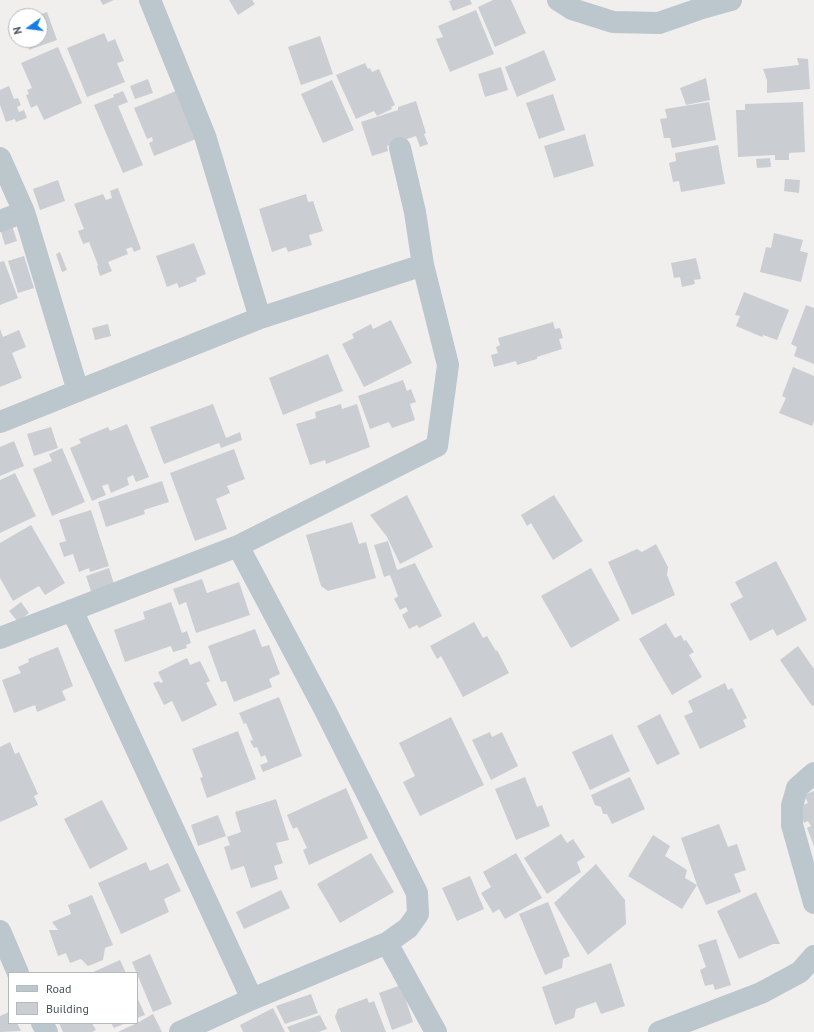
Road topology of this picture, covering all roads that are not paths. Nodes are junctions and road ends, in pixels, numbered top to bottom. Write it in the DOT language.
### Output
graph roads {
  1 [pos="150,0"];
  2 [pos="558,0"];
  3 [pos="731,0"];
  4 [pos="400,148"];
  5 [pos="0,158"];
  6 [pos="24,212"];
  7 [pos="0,222"];
  8 [pos="423,265"];
  9 [pos="260,318"];
  10 [pos="78,390"];
  11 [pos="0,422"];
  12 [pos="238,546"];
  13 [pos="72,610"];
  14 [pos="0,638"];
  15 [pos="814,773"];
  16 [pos="814,903"];
  17 [pos="0,931"];
  18 [pos="387,943"];
  19 [pos="814,956"];
  20 [pos="807,970"];
  21 [pos="18,972"];
  22 [pos="252,999"];
  23 [pos="180,1032"];
  24 [pos="436,1032"];
  25 [pos="659,1032"];
  1 -- 9 [label="street"];
  2 -- 3 [label="street"];
  4 -- 8 [label="street"];
  5 -- 6 [label="street"];
  6 -- 7 [label="street"];
  6 -- 10 [label="street"];
  8 -- 9 [label="street"];
  8 -- 12 [label="street"];
  9 -- 10 [label="street"];
  10 -- 11 [label="street"];
  12 -- 13 [label="street"];
  12 -- 18 [label="street"];
  13 -- 14 [label="street"];
  13 -- 22 [label="street"];
  15 -- 16 [label="street"];
  17 -- 21 [label="street"];
  18 -- 22 [label="street"];
  18 -- 24 [label="street"];
  19 -- 20 [label="street"];
  20 -- 25 [label="street"];
  22 -- 23 [label="street"];
}
